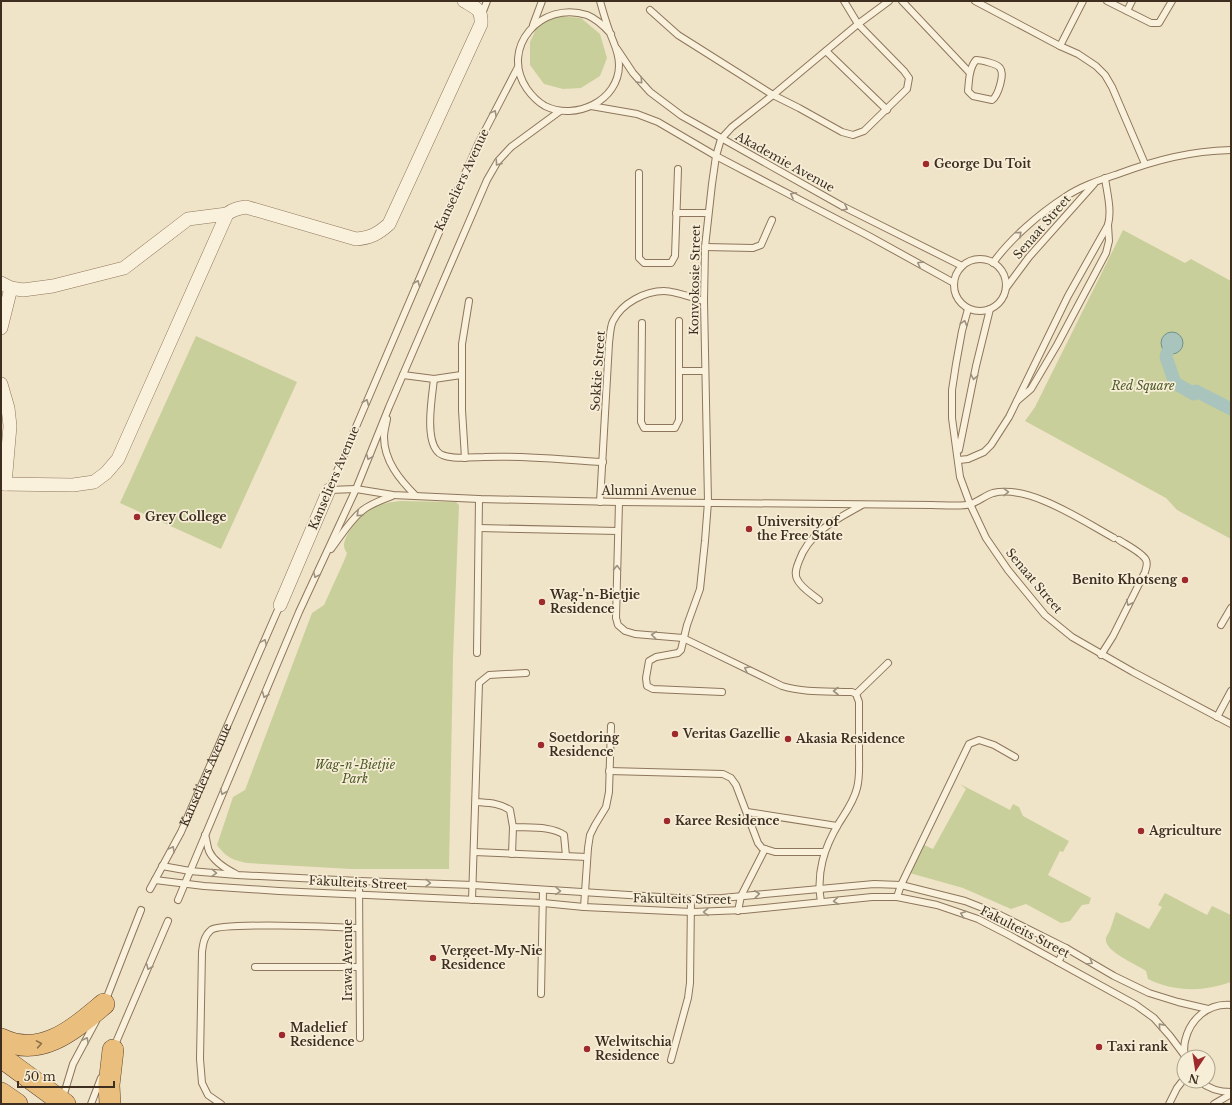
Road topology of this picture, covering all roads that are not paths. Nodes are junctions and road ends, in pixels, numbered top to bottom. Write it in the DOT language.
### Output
graph roads {
  1 [pos="464,1"];
  2 [pos="487,1"];
  3 [pos="542,1"];
  4 [pos="600,1"];
  5 [pos="844,1"];
  6 [pos="889,1"];
  7 [pos="902,1"];
  8 [pos="975,1"];
  9 [pos="1084,1"];
  10 [pos="1107,1"];
  11 [pos="1132,1"];
  12 [pos="1172,1"];
  13 [pos="650,10"];
  14 [pos="1127,11"];
  15 [pos="482,16"];
  16 [pos="858,24"];
  17 [pos="533,25"];
  18 [pos="611,34"];
  19 [pos="1060,46"];
  20 [pos="617,49"];
  21 [pos="826,52"];
  22 [pos="518,67"];
  23 [pos="970,73"];
  24 [pos="773,95"];
  25 [pos="591,106"];
  26 [pos="887,110"];
  27 [pos="560,111"];
  28 [pos="721,139"];
  29 [pos="1231,143"];
  30 [pos="1230,150"];
  31 [pos="716,156"];
  32 [pos="1146,164"];
  33 [pos="678,169"];
  34 [pos="639,173"];
  35 [pos="1105,178"];
  36 [pos="1096,181"];
  37 [pos="676,213"];
  38 [pos="708,213"];
  39 [pos="228,214"];
  40 [pos="772,220"];
  41 [pos="1108,225"];
  42 [pos="705,247"];
  43 [pos="993,263"];
  44 [pos="962,266"];
  45 [pos="954,283"];
  46 [pos="6,285"];
  47 [pos="1006,288"];
  48 [pos="468,301"];
  49 [pos="704,301"];
  50 [pos="968,309"];
  51 [pos="990,309"];
  52 [pos="679,321"];
  53 [pos="642,323"];
  54 [pos="1,328"];
  55 [pos="678,371"];
  56 [pos="705,371"];
  57 [pos="403,375"];
  58 [pos="461,375"];
  59 [pos="434,379"];
  60 [pos="1,384"];
  61 [pos="1016,402"];
  62 [pos="389,407"];
  63 [pos="958,457"];
  64 [pos="465,458"];
  65 [pos="603,462"];
  66 [pos="3,484"];
  67 [pos="356,489"];
  68 [pos="329,490"];
  69 [pos="393,495"];
  70 [pos="416,496"];
  71 [pos="479,499"];
  72 [pos="600,502"];
  73 [pos="619,502"];
  74 [pos="708,502"];
  75 [pos="863,504"];
  76 [pos="970,504"];
  77 [pos="479,528"];
  78 [pos="618,531"];
  79 [pos="324,558"];
  80 [pos="819,600"];
  81 [pos="280,605"];
  82 [pos="1231,608"];
  83 [pos="1221,625"];
  84 [pos="683,638"];
  85 [pos="477,653"];
  86 [pos="1101,655"];
  87 [pos="888,663"];
  88 [pos="526,673"];
  89 [pos="1231,691"];
  90 [pos="722,692"];
  91 [pos="856,694"];
  92 [pos="1217,717"];
  93 [pos="1231,724"];
  94 [pos="611,726"];
  95 [pos="1015,757"];
  96 [pos="609,771"];
  97 [pos="476,802"];
  98 [pos="747,812"];
  99 [pos="837,826"];
  100 [pos="513,827"];
  101 [pos="205,835"];
  102 [pos="765,849"];
  103 [pos="474,852"];
  104 [pos="824,852"];
  105 [pos="512,854"];
  106 [pos="566,856"];
  107 [pos="587,857"];
  108 [pos="162,866"];
  109 [pos="190,871"];
  110 [pos="237,875"];
  111 [pos="155,880"];
  112 [pos="359,881"];
  113 [pos="185,884"];
  114 [pos="473,885"];
  115 [pos="900,885"];
  116 [pos="819,888"];
  117 [pos="150,889"];
  118 [pos="543,890"];
  119 [pos="585,892"];
  120 [pos="359,894"];
  121 [pos="741,896"];
  122 [pos="897,897"];
  123 [pos="691,899"];
  124 [pos="178,900"];
  125 [pos="472,900"];
  126 [pos="821,902"];
  127 [pos="543,903"];
  128 [pos="584,907"];
  129 [pos="141,910"];
  130 [pos="738,911"];
  131 [pos="692,912"];
  132 [pos="168,922"];
  133 [pos="358,928"];
  134 [pos="1066,948"];
  135 [pos="1058,962"];
  136 [pos="255,967"];
  137 [pos="359,967"];
  138 [pos="541,994"];
  139 [pos="104,1004"];
  140 [pos="1229,1004"];
  141 [pos="1208,1009"];
  142 [pos="360,1038"];
  143 [pos="1,1039"];
  144 [pos="1179,1049"];
  145 [pos="1184,1049"];
  146 [pos="113,1050"];
  147 [pos="1,1058"];
  148 [pos="671,1060"];
  149 [pos="1176,1089"];
  150 [pos="1210,1089"];
  151 [pos="1,1093"];
  152 [pos="1231,1093"];
  153 [pos="1,1098"];
  154 [pos="62,1103"];
  155 [pos="7,1104"];
  156 [pos="17,1104"];
  157 [pos="91,1104"];
  158 [pos="110,1104"];
  159 [pos="221,1104"];
  160 [pos="1169,1104"];
  161 [pos="1214,1104"];
  1 -- 15 [label="street"];
  2 -- 15 [label="lane"];
  3 -- 17 [label="lane, Kanseliers Avenue"];
  4 -- 18 [label="lane, Kanseliers Avenue"];
  5 -- 16 [label="lane"];
  6 -- 16 [label="lane, Konvokosie Street"];
  7 -- 23 [label="lane"];
  8 -- 19 [label="lane"];
  9 -- 19 [label="lane"];
  10 -- 14 [label="lane"];
  11 -- 14 [label="lane"];
  12 -- 14 [label="lane"];
  13 -- 24 [label="lane"];
  15 -- 39 [label="street"];
  16 -- 21 [label="lane, Konvokosie Street"];
  16 -- 26 [label="lane"];
  17 -- 18 [label="lane, Kanseliers Avenue"];
  17 -- 22 [label="lane, Kanseliers Avenue"];
  18 -- 20 [label="lane, Kanseliers Avenue"];
  19 -- 32 [label="lane"];
  20 -- 25 [label="lane, Kanseliers Avenue"];
  20 -- 28 [label="lane, Akademie Avenue, one-way"];
  21 -- 24 [label="lane, Konvokosie Street"];
  21 -- 26 [label="lane"];
  22 -- 27 [label="lane, Kanseliers Avenue"];
  68 -- 22 [label="lane, Kanseliers Avenue, one-way"];
  23 -- 23 [label="lane"];
  24 -- 26 [label="lane"];
  24 -- 28 [label="lane, Konvokosie Street"];
  25 -- 27 [label="lane, Kanseliers Avenue"];
  25 -- 31 [label="lane, Akademie Avenue"];
  27 -- 57 [label="lane, Kanseliers Avenue, one-way"];
  28 -- 31 [label="lane, Konvokosie Street"];
  28 -- 44 [label="lane, Akademie Avenue, one-way"];
  29 -- 30 [label="lane"];
  30 -- 32 [label="lane, Senaat Street"];
  31 -- 38 [label="lane, Konvokosie Street"];
  45 -- 31 [label="lane, Akademie Avenue, one-way"];
  32 -- 35 [label="lane, Senaat Street"];
  33 -- 37 [label="lane"];
  34 -- 37 [label="lane"];
  35 -- 36 [label="lane, Senaat Street"];
  35 -- 41 [label="lane"];
  43 -- 36 [label="lane, Senaat Street, one-way"];
  36 -- 47 [label="lane, Senaat Street"];
  37 -- 38 [label="lane"];
  38 -- 42 [label="lane, Konvokosie Street"];
  39 -- 46 [label="street"];
  39 -- 66 [label="street"];
  40 -- 42 [label="lane"];
  41 -- 61 [label="lane"];
  41 -- 61 [label="lane"];
  42 -- 49 [label="lane, Konvokosie Street"];
  43 -- 44 [label="lane"];
  43 -- 47 [label="lane"];
  44 -- 45 [label="lane"];
  45 -- 50 [label="lane"];
  46 -- 54 [label="street"];
  47 -- 51 [label="lane, Senaat Street"];
  48 -- 58 [label="lane"];
  49 -- 56 [label="lane, Konvokosie Street"];
  49 -- 65 [label="lane, Sokkie Street"];
  50 -- 51 [label="lane"];
  63 -- 50 [label="lane, Senaat Street, one-way"];
  51 -- 63 [label="lane, Senaat Street, one-way"];
  52 -- 55 [label="lane"];
  53 -- 55 [label="lane"];
  55 -- 56 [label="lane"];
  56 -- 74 [label="lane, Konvokosie Street"];
  57 -- 59 [label="lane"];
  57 -- 62 [label="lane, Kanseliers Avenue"];
  58 -- 59 [label="lane"];
  58 -- 64 [label="lane"];
  59 -- 64 [label="lane"];
  60 -- 66 [label="street"];
  61 -- 63 [label="lane"];
  62 -- 67 [label="lane, Kanseliers Avenue, one-way"];
  62 -- 70 [label="lane"];
  63 -- 76 [label="lane, Senaat Street"];
  64 -- 65 [label="lane"];
  65 -- 72 [label="lane, Sokkie Street"];
  67 -- 68 [label="lane, Alumni Avenue"];
  67 -- 69 [label="lane, Alumni Avenue"];
  67 -- 79 [label="lane, Kanseliers Avenue"];
  68 -- 81 [label="street, Kanseliers Avenue"];
  69 -- 70 [label="lane, Alumni Avenue"];
  69 -- 79 [label="lane, one-way"];
  70 -- 71 [label="lane, Alumni Avenue"];
  71 -- 72 [label="lane, Alumni Avenue"];
  71 -- 77 [label="lane"];
  72 -- 73 [label="lane, Alumni Avenue"];
  73 -- 74 [label="lane, Alumni Avenue"];
  73 -- 78 [label="lane"];
  74 -- 75 [label="lane, Alumni Avenue"];
  74 -- 84 [label="lane, Konvokosie Street"];
  75 -- 76 [label="lane, Alumni Avenue"];
  75 -- 80 [label="lane"];
  76 -- 86 [label="lane, Senaat Street"];
  76 -- 86 [label="lane, one-way"];
  77 -- 78 [label="lane"];
  77 -- 85 [label="lane"];
  84 -- 78 [label="lane, one-way"];
  79 -- 101 [label="lane, Kanseliers Avenue, one-way"];
  108 -- 81 [label="lane, Kanseliers Avenue, one-way"];
  82 -- 83 [label="lane"];
  84 -- 90 [label="lane, Konvokosie Street"];
  91 -- 84 [label="lane, one-way"];
  86 -- 92 [label="lane, Senaat Street"];
  87 -- 91 [label="lane"];
  88 -- 97 [label="lane"];
  89 -- 92 [label="lane"];
  91 -- 99 [label="lane"];
  92 -- 93 [label="lane, Senaat Street"];
  94 -- 96 [label="lane"];
  95 -- 115 [label="lane"];
  96 -- 98 [label="lane"];
  96 -- 107 [label="lane"];
  97 -- 100 [label="lane"];
  97 -- 103 [label="lane"];
  98 -- 99 [label="lane"];
  98 -- 102 [label="lane"];
  99 -- 104 [label="lane"];
  100 -- 105 [label="lane"];
  100 -- 106 [label="lane"];
  101 -- 109 [label="lane, Kanseliers Avenue"];
  101 -- 110 [label="lane"];
  102 -- 104 [label="lane"];
  102 -- 121 [label="lane"];
  103 -- 105 [label="lane"];
  103 -- 114 [label="lane"];
  104 -- 116 [label="lane"];
  105 -- 106 [label="lane"];
  106 -- 107 [label="lane"];
  107 -- 119 [label="lane"];
  108 -- 109 [label="lane, Fakulteits Street"];
  108 -- 111 [label="lane, Kanseliers Avenue"];
  109 -- 110 [label="lane, Fakulteits Street, one-way"];
  109 -- 113 [label="lane, Kanseliers Avenue"];
  110 -- 112 [label="lane, Fakulteits Street"];
  111 -- 113 [label="lane, Fakulteits Street"];
  111 -- 117 [label="lane, Kanseliers Avenue"];
  112 -- 114 [label="lane, Fakulteits Street, one-way"];
  112 -- 120 [label="lane, Irawa Avenue"];
  113 -- 120 [label="lane, Fakulteits Street"];
  113 -- 124 [label="lane, Kanseliers Avenue"];
  114 -- 118 [label="lane, Fakulteits Street"];
  114 -- 125 [label="lane"];
  115 -- 116 [label="lane, Fakulteits Street"];
  115 -- 122 [label="lane"];
  115 -- 134 [label="lane, Fakulteits Street"];
  121 -- 116 [label="lane, Fakulteits Street, one-way"];
  116 -- 126 [label="lane"];
  118 -- 119 [label="lane, Fakulteits Street, one-way"];
  118 -- 127 [label="lane"];
  119 -- 123 [label="lane, Fakulteits Street"];
  119 -- 128 [label="lane"];
  120 -- 125 [label="lane, Fakulteits Street"];
  120 -- 133 [label="lane, Irawa Avenue"];
  121 -- 123 [label="lane, Fakulteits Street"];
  121 -- 130 [label="lane"];
  122 -- 126 [label="lane, Fakulteits Street, one-way"];
  135 -- 122 [label="lane, Fakulteits Street, one-way"];
  123 -- 131 [label="lane"];
  125 -- 127 [label="lane, Fakulteits Street"];
  126 -- 130 [label="lane, Fakulteits Street"];
  127 -- 128 [label="lane, Fakulteits Street"];
  127 -- 138 [label="lane"];
  128 -- 131 [label="lane, Fakulteits Street"];
  129 -- 139 [label="lane"];
  130 -- 131 [label="lane, Fakulteits Street, one-way"];
  131 -- 148 [label="lane"];
  132 -- 146 [label="lane, one-way"];
  133 -- 137 [label="lane, Irawa Avenue"];
  133 -- 159 [label="lane"];
  134 -- 135 [label="lane"];
  134 -- 141 [label="lane, Fakulteits Street, one-way"];
  144 -- 135 [label="lane, Fakulteits Street, one-way"];
  136 -- 137 [label="lane"];
  137 -- 142 [label="lane, Irawa Avenue"];
  143 -- 139 [label="highway, one-way"];
  154 -- 139 [label="lane, one-way"];
  140 -- 141 [label="lane, Fakulteits Street"];
  141 -- 145 [label="lane, Fakulteits Street"];
  146 -- 157 [label="lane"];
  146 -- 158 [label="highway"];
  147 -- 154 [label="highway"];
  149 -- 160 [label="lane"];
  150 -- 152 [label="lane"];
  151 -- 156 [label="highway"];
  152 -- 161 [label="lane"];
  153 -- 155 [label="highway"];
}
